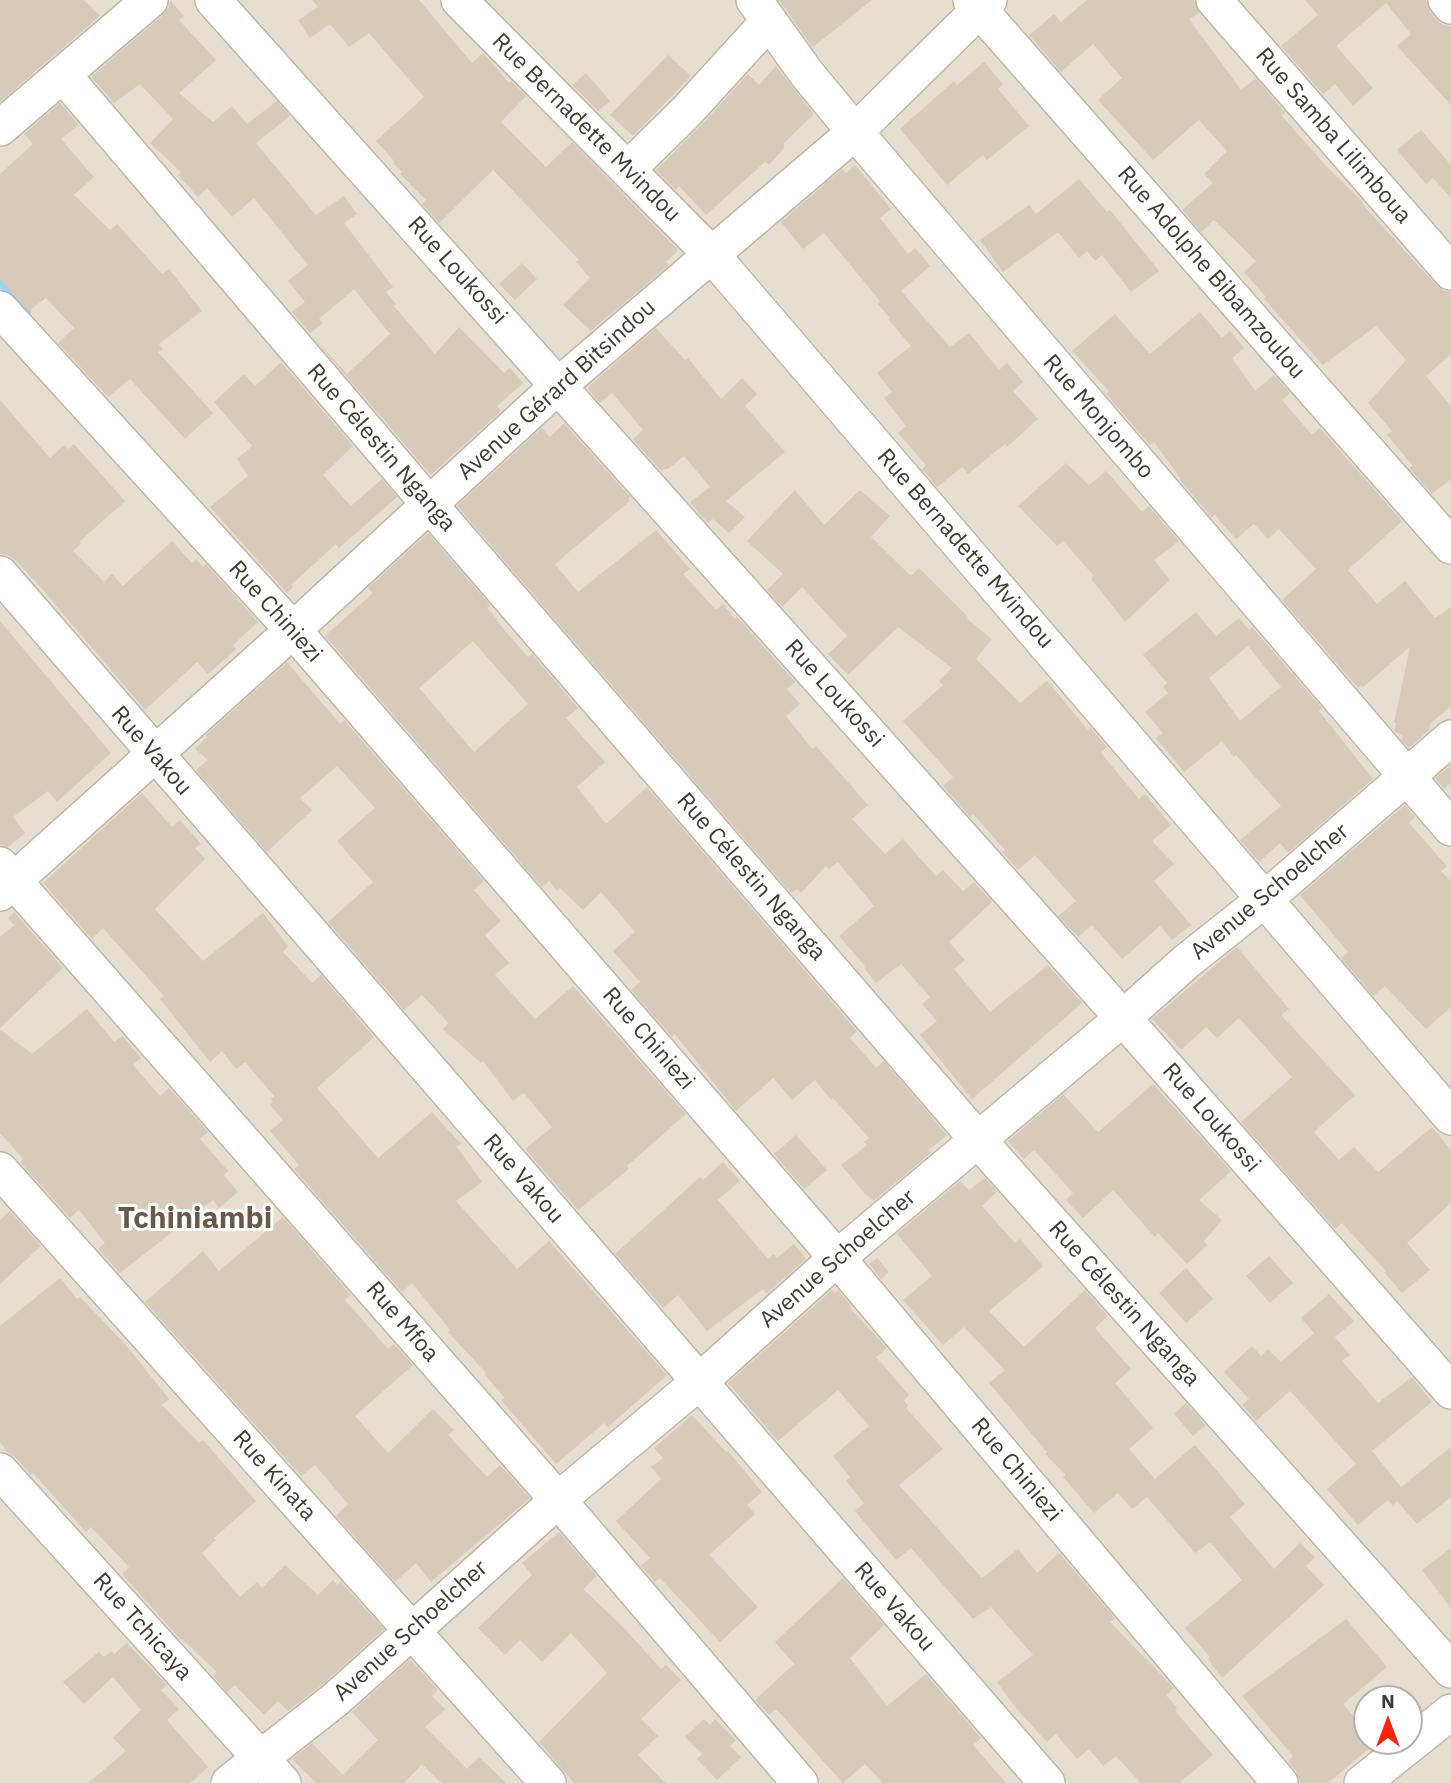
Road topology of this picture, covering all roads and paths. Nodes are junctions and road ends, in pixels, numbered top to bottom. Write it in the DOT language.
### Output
graph roads {
  1 [pos="150,0"];
  2 [pos="213,0"];
  3 [pos="458,0"];
  4 [pos="1214,0"];
  5 [pos="1446,0"];
  6 [pos="979,3"];
  7 [pos="1451,6"];
  8 [pos="761,10"];
  9 [pos="63,75"];
  10 [pos="0,128"];
  11 [pos="855,132"];
  12 [pos="628,169"];
  13 [pos="712,254"];
  14 [pos="1451,272"];
  15 [pos="0,309"];
  16 [pos="559,385"];
  17 [pos="429,504"];
  18 [pos="1451,546"];
  19 [pos="0,574"];
  20 [pos="293,630"];
  21 [pos="1451,738"];
  22 [pos="153,754"];
  23 [pos="1406,777"];
  24 [pos="1451,828"];
  25 [pos="5,879"];
  26 [pos="1265,899"];
  27 [pos="1123,1018"];
  28 [pos="1451,1117"];
  29 [pos="978,1140"];
  30 [pos="0,1170"];
  31 [pos="837,1258"];
  32 [pos="699,1382"];
  33 [pos="1451,1391"];
  34 [pos="0,1471"];
  35 [pos="558,1500"];
  36 [pos="412,1630"];
  37 [pos="1451,1670"];
  38 [pos="1451,1712"];
  39 [pos="272,1770"];
  40 [pos="229,1783"];
  41 [pos="548,1783"];
  42 [pos="800,1783"];
  43 [pos="1047,1783"];
  44 [pos="1280,1783"];
  45 [pos="1362,1783"];
  1 -- 9 [label="street"];
  2 -- 16 [label="street, Rue Loukossi"];
  3 -- 12 [label="street, Rue Bernadette Mvindou"];
  4 -- 14 [label="street, Rue Samba Lilimboua"];
  5 -- 7 [label="street"];
  6 -- 11 [label="street, Avenue Gérard Bitsindou"];
  6 -- 18 [label="street, Rue Adolphe Bibamzoulou"];
  8 -- 11 [label="street, Rue Monjombo"];
  8 -- 12 [label="street"];
  9 -- 10 [label="street"];
  9 -- 17 [label="street, Rue Célestin Nganga"];
  11 -- 13 [label="street, Avenue Gérard Bitsindou"];
  11 -- 23 [label="street, Rue Monjombo"];
  12 -- 13 [label="street, Rue Bernadette Mvindou"];
  13 -- 16 [label="street, Avenue Gérard Bitsindou"];
  13 -- 26 [label="street, Rue Bernadette Mvindou"];
  15 -- 20 [label="street, Rue Chiniezi"];
  16 -- 17 [label="street, Avenue Gérard Bitsindou"];
  16 -- 27 [label="street, Rue Loukossi"];
  17 -- 20 [label="street, Avenue Gérard Bitsindou"];
  17 -- 29 [label="street, Rue Célestin Nganga"];
  19 -- 22 [label="street, Rue Vakou"];
  20 -- 22 [label="street, Avenue Gérard Bitsindou"];
  20 -- 31 [label="street, Rue Chiniezi"];
  21 -- 23 [label="street, Avenue Schoelcher"];
  22 -- 25 [label="street, Avenue Gérard Bitsindou"];
  22 -- 32 [label="street, Rue Vakou"];
  23 -- 24 [label="street, Rue Monjombo"];
  23 -- 26 [label="street, Avenue Schoelcher"];
  25 -- 35 [label="street, Rue Mfoa"];
  26 -- 27 [label="street, Avenue Schoelcher"];
  26 -- 28 [label="street, Rue Bernadette Mvindou"];
  27 -- 29 [label="street, Avenue Schoelcher"];
  27 -- 33 [label="street, Rue Loukossi"];
  29 -- 31 [label="street, Avenue Schoelcher"];
  29 -- 37 [label="street, Rue Célestin Nganga"];
  30 -- 36 [label="street, Rue Kinata"];
  31 -- 32 [label="street, Avenue Schoelcher"];
  31 -- 44 [label="street, Rue Chiniezi"];
  32 -- 35 [label="street, Avenue Schoelcher"];
  32 -- 43 [label="street, Rue Vakou"];
  34 -- 39 [label="street, Rue Tchicaya"];
  35 -- 36 [label="street, Avenue Schoelcher"];
  35 -- 42 [label="street, Rue Mfoa"];
  36 -- 39 [label="street, Avenue Schoelcher"];
  36 -- 41 [label="street, Rue Kinata"];
  38 -- 45 [label="street"];
  39 -- 40 [label="street, Avenue Schoelcher"];
}
